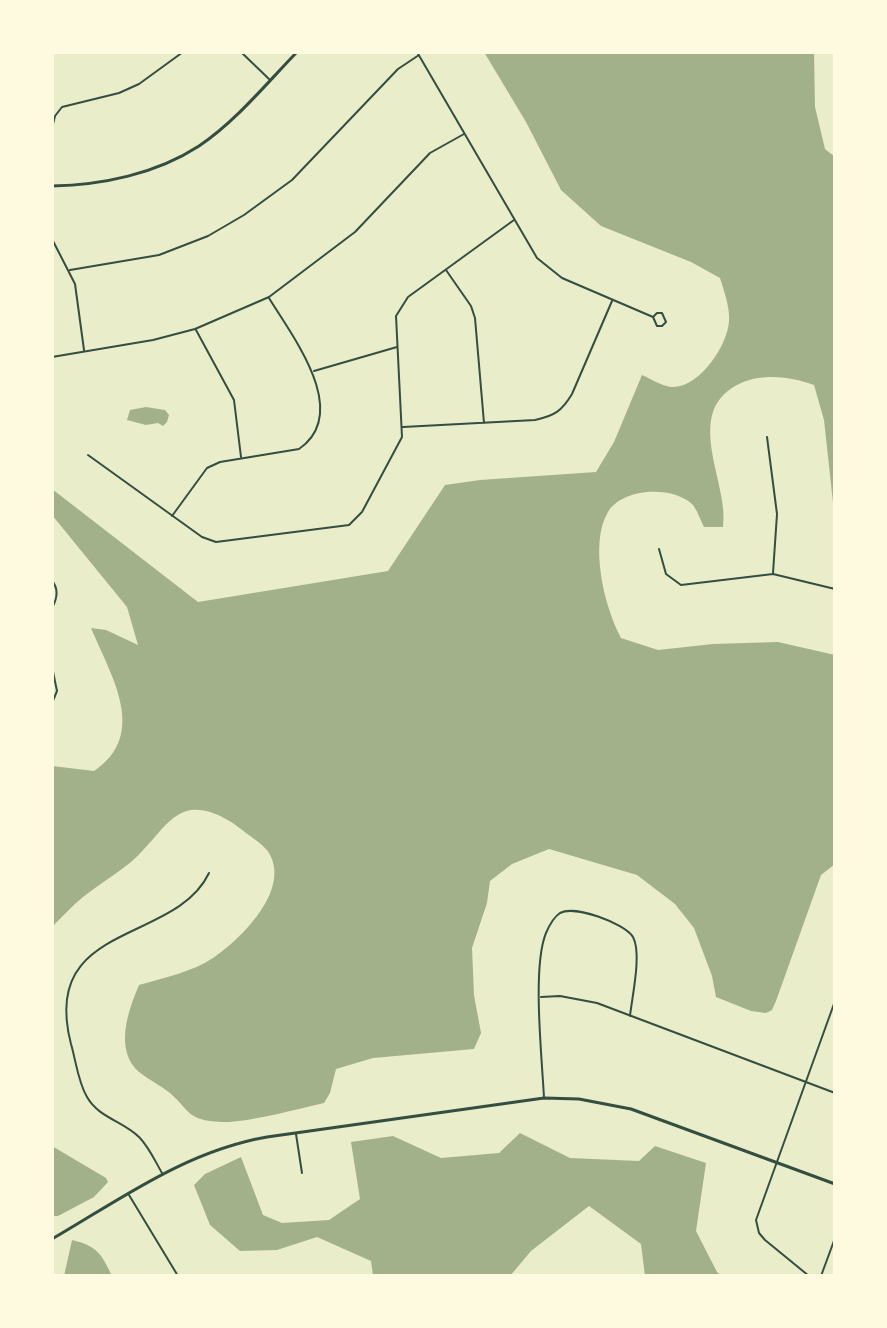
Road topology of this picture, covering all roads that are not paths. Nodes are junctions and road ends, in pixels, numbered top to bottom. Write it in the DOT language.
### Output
graph roads {
  1 [pos="183,52"];
  2 [pos="241,52"];
  3 [pos="297,52"];
  4 [pos="418,53"];
  5 [pos="270,80"];
  6 [pos="52,128"];
  7 [pos="464,134"];
  8 [pos="52,186"];
  9 [pos="514,220"];
  10 [pos="52,239"];
  11 [pos="445,269"];
  12 [pos="70,270"];
  13 [pos="269,297"];
  14 [pos="613,300"];
  15 [pos="653,317"];
  16 [pos="195,329"];
  17 [pos="398,347"];
  18 [pos="84,350"];
  19 [pos="52,357"];
  20 [pos="313,371"];
  21 [pos="484,424"];
  22 [pos="403,427"];
  23 [pos="767,437"];
  24 [pos="88,455"];
  25 [pos="241,458"];
  26 [pos="172,516"];
  27 [pos="659,549"];
  28 [pos="773,574"];
  29 [pos="52,581"];
  30 [pos="835,589"];
  31 [pos="52,608"];
  32 [pos="52,667"];
  33 [pos="52,703"];
  34 [pos="209,873"];
  35 [pos="540,997"];
  36 [pos="835,1004"];
  37 [pos="630,1016"];
  38 [pos="804,1081"];
  39 [pos="835,1093"];
  40 [pos="544,1098"];
  41 [pos="296,1133"];
  42 [pos="775,1161"];
  43 [pos="162,1173"];
  44 [pos="302,1173"];
  45 [pos="835,1184"];
  46 [pos="129,1194"];
  47 [pos="835,1238"];
  48 [pos="52,1239"];
  49 [pos="178,1276"];
  50 [pos="809,1276"];
  51 [pos="821,1276"];
  1 -- 6 [label="street"];
  2 -- 5 [label="street"];
  3 -- 5 [label="street"];
  4 -- 7 [label="street"];
  4 -- 12 [label="street"];
  5 -- 8 [label="street"];
  7 -- 9 [label="street"];
  7 -- 13 [label="street"];
  9 -- 11 [label="street"];
  9 -- 14 [label="street"];
  10 -- 12 [label="street"];
  11 -- 17 [label="street"];
  11 -- 21 [label="street"];
  12 -- 18 [label="street"];
  13 -- 16 [label="street"];
  13 -- 20 [label="street"];
  14 -- 15 [label="street"];
  14 -- 21 [label="street"];
  16 -- 18 [label="street"];
  16 -- 25 [label="street"];
  17 -- 20 [label="street"];
  17 -- 22 [label="street"];
  18 -- 19 [label="street"];
  20 -- 25 [label="street"];
  21 -- 22 [label="street"];
  22 -- 26 [label="street"];
  23 -- 28 [label="street"];
  24 -- 26 [label="street"];
  25 -- 26 [label="street"];
  27 -- 28 [label="street"];
  28 -- 30 [label="street"];
  29 -- 31 [label="street"];
  32 -- 33 [label="street"];
  34 -- 43 [label="street"];
  35 -- 37 [label="street"];
  35 -- 37 [label="street"];
  35 -- 40 [label="street"];
  36 -- 38 [label="street"];
  37 -- 38 [label="street"];
  38 -- 39 [label="street"];
  38 -- 42 [label="street"];
  40 -- 41 [label="street"];
  40 -- 42 [label="street"];
  41 -- 43 [label="street"];
  41 -- 44 [label="street"];
  42 -- 45 [label="street"];
  42 -- 50 [label="street"];
  43 -- 46 [label="street"];
  46 -- 48 [label="street"];
  46 -- 49 [label="street"];
  47 -- 51 [label="street"];
}
